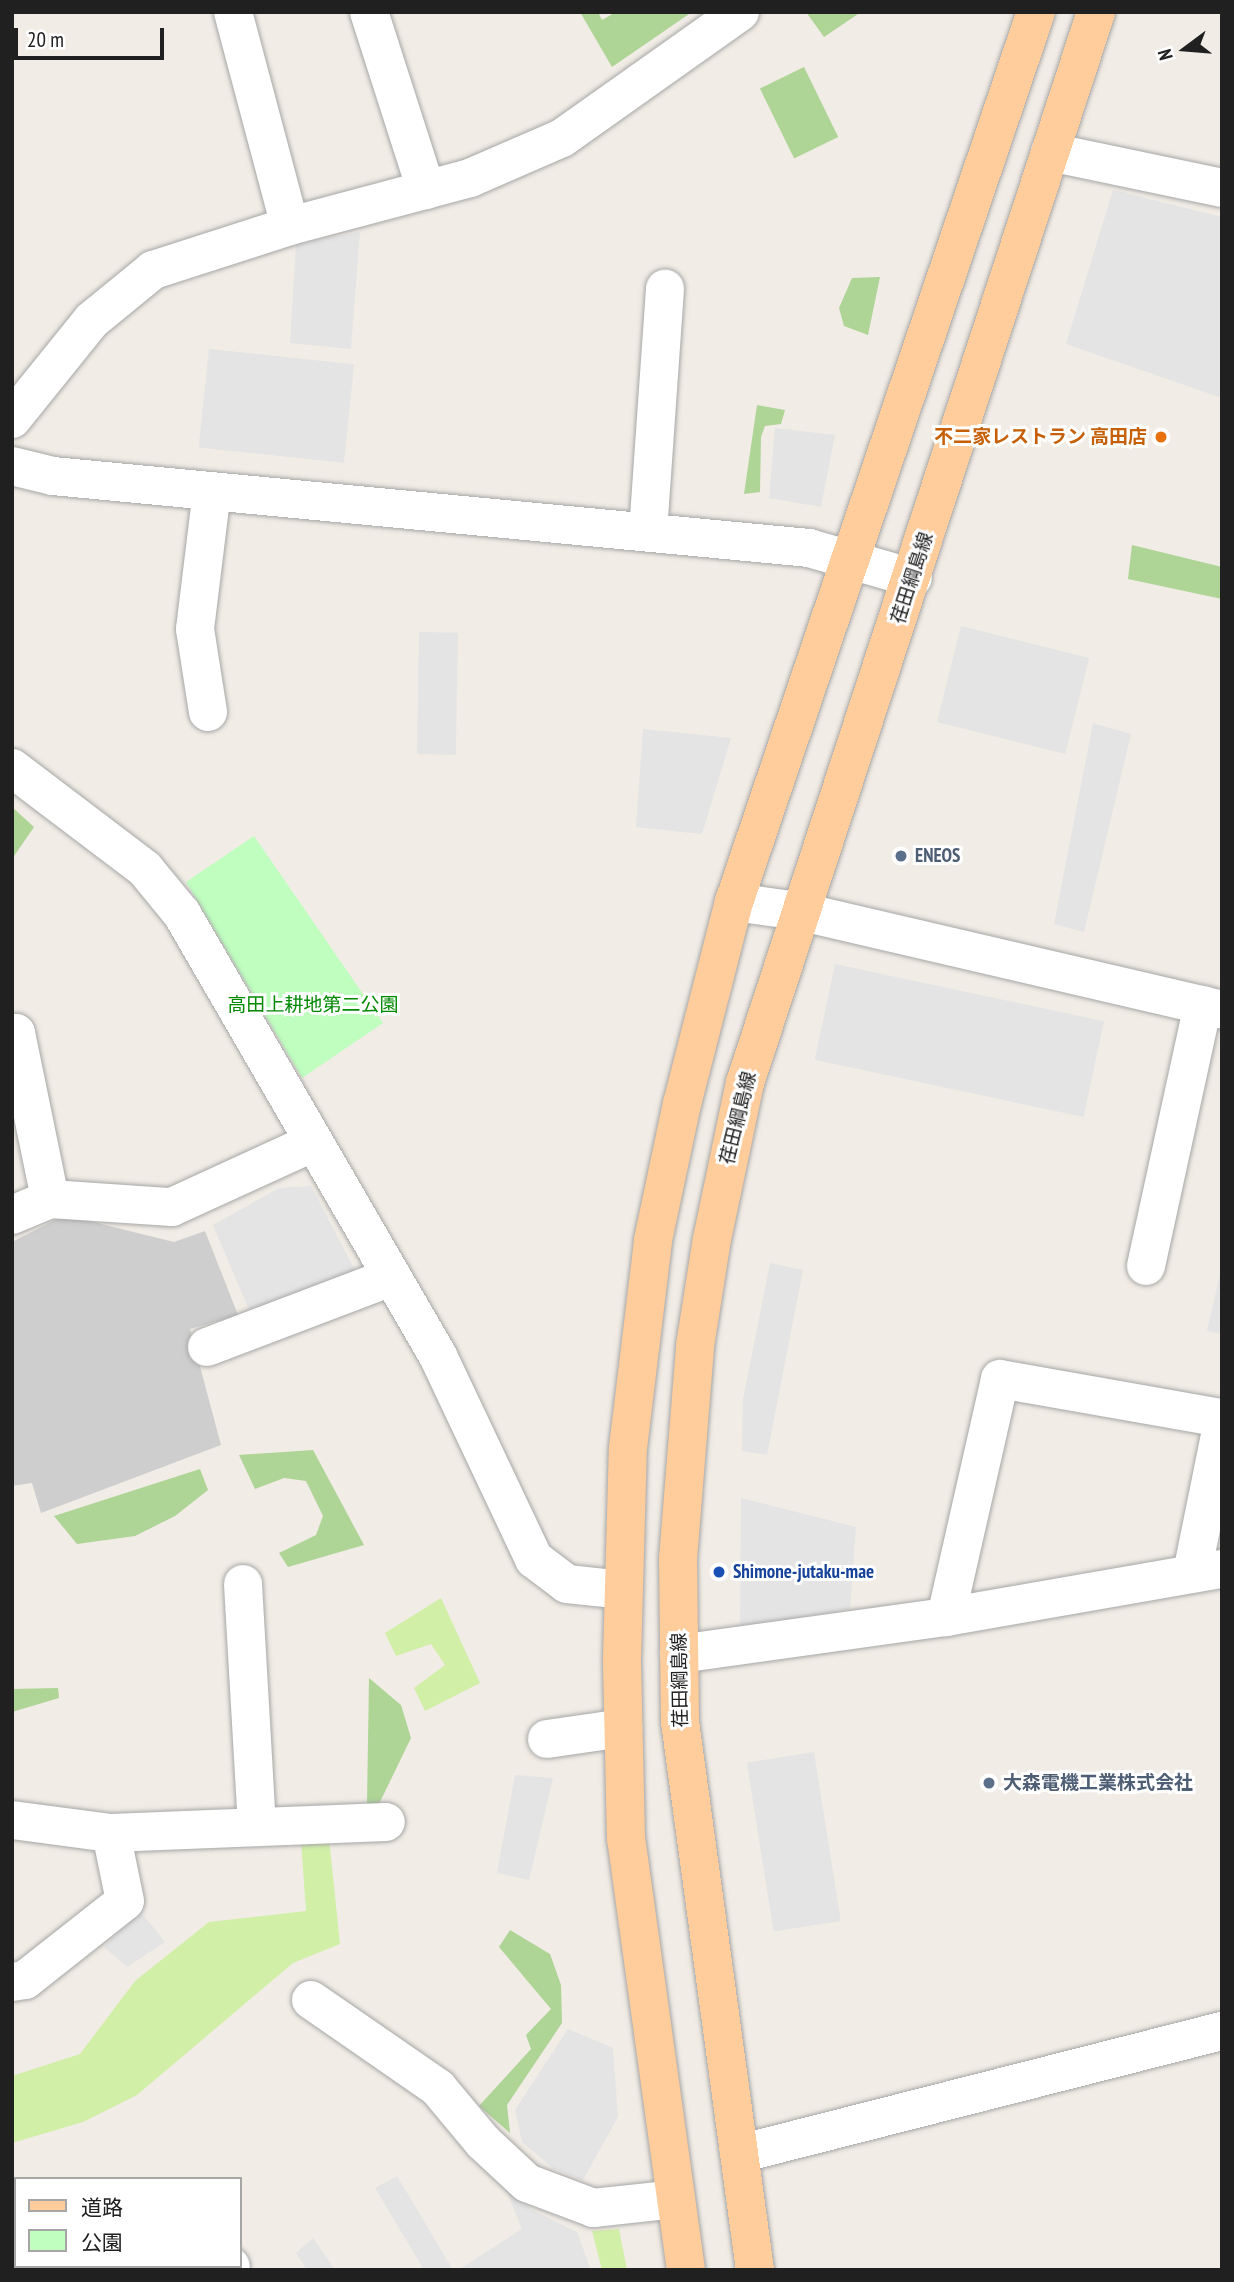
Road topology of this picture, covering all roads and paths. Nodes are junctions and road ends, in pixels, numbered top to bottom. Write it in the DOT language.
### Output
graph roads {
  1 [pos="233,12"];
  2 [pos="369,12"];
  3 [pos="740,12"];
  4 [pos="1035,12"];
  5 [pos="1096,12"];
  6 [pos="1050,152"];
  7 [pos="1222,188"];
  8 [pos="426,190"];
  9 [pos="290,226"];
  10 [pos="665,289"];
  11 [pos="12,419"];
  12 [pos="12,466"];
  13 [pos="212,491"];
  14 [pos="648,532"];
  15 [pos="849,557"];
  16 [pos="913,578"];
  17 [pos="208,712"];
  18 [pos="12,768"];
  19 [pos="734,902"];
  20 [pos="798,911"];
  21 [pos="1212,1008"];
  22 [pos="12,1034"];
  23 [pos="312,1143"];
  24 [pos="50,1199"];
  25 [pos="12,1215"];
  26 [pos="1146,1266"];
  27 [pos="391,1277"];
  28 [pos="207,1347"];
  29 [pos="1222,1418"];
  30 [pos="1222,1425"];
  31 [pos="1207,1571"];
  32 [pos="243,1584"];
  33 [pos="623,1590"];
  34 [pos="946,1617"];
  35 [pos="679,1654"];
  36 [pos="623,1728"];
  37 [pos="547,1740"];
  38 [pos="12,1820"];
  39 [pos="386,1822"];
  40 [pos="257,1826"];
  41 [pos="111,1833"];
  42 [pos="12,1982"];
  43 [pos="311,2000"];
  44 [pos="1221,2035"];
  45 [pos="739,2154"];
  46 [pos="676,2199"];
  47 [pos="686,2270"];
  48 [pos="755,2270"];
  1 -- 9 [label="street"];
  2 -- 8 [label="street"];
  3 -- 8 [label="street"];
  4 -- 15 [label="main road"];
  5 -- 6 [label="main road, 荏田綱島線"];
  6 -- 7 [label="street"];
  6 -- 16 [label="main road, 荏田綱島線"];
  8 -- 9 [label="street"];
  9 -- 11 [label="street"];
  10 -- 14 [label="street"];
  12 -- 13 [label="street"];
  13 -- 14 [label="street"];
  13 -- 17 [label="street"];
  14 -- 15 [label="street"];
  15 -- 16 [label="street"];
  15 -- 19 [label="main road"];
  16 -- 20 [label="main road, 荏田綱島線"];
  18 -- 23 [label="street"];
  19 -- 20 [label="street"];
  19 -- 33 [label="main road"];
  20 -- 21 [label="street"];
  20 -- 35 [label="main road, 荏田綱島線"];
  21 -- 26 [label="street"];
  22 -- 24 [label="street"];
  23 -- 24 [label="street"];
  23 -- 27 [label="street"];
  24 -- 25 [label="street"];
  27 -- 28 [label="street"];
  27 -- 33 [label="street"];
  29 -- 34 [label="street"];
  30 -- 31 [label="street"];
  31 -- 34 [label="street"];
  32 -- 40 [label="street"];
  33 -- 36 [label="main road"];
  34 -- 35 [label="street"];
  35 -- 45 [label="main road, 荏田綱島線"];
  36 -- 37 [label="street"];
  36 -- 46 [label="main road"];
  38 -- 41 [label="street"];
  39 -- 40 [label="street"];
  40 -- 41 [label="street"];
  41 -- 42 [label="street"];
  43 -- 46 [label="street"];
  44 -- 45 [label="street"];
  45 -- 48 [label="main road, 荏田綱島線"];
  46 -- 47 [label="main road"];
}
